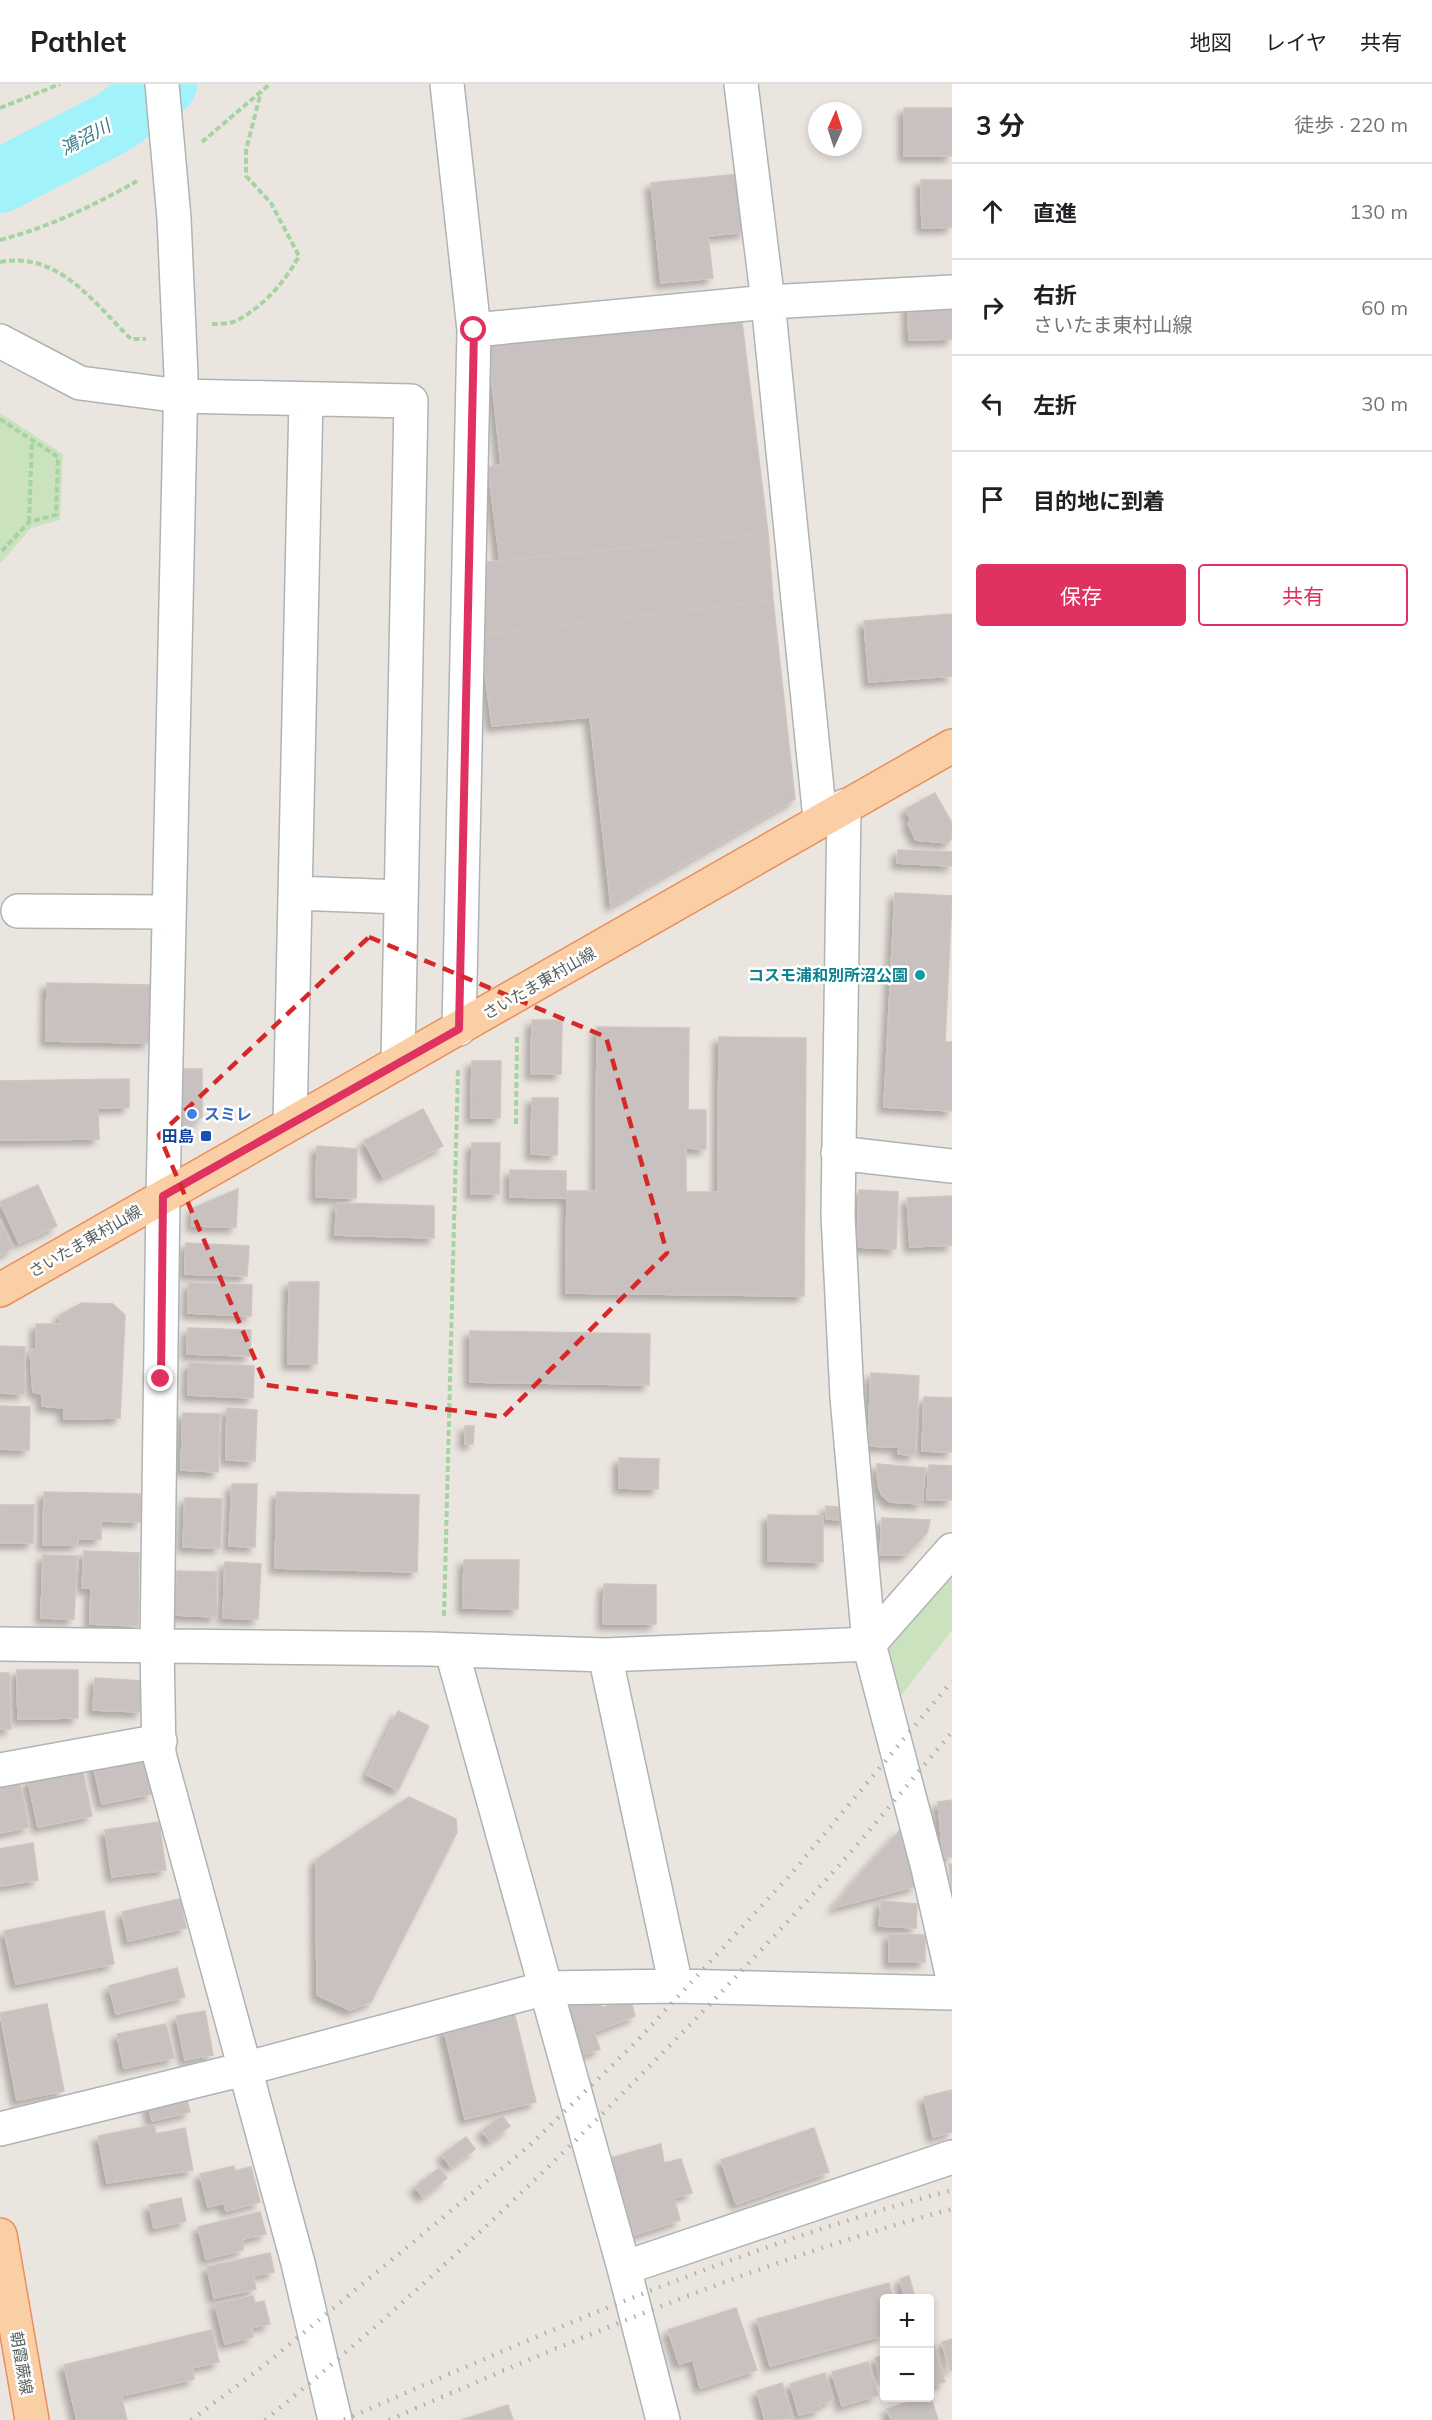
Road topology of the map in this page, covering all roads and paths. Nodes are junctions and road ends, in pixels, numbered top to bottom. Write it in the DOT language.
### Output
graph roads {
  1 [pos="60,84"];
  2 [pos="162,84"];
  3 [pos="270,84"];
  4 [pos="447,84"];
  5 [pos="741,84"];
  6 [pos="261,92"];
  7 [pos="0,108"];
  8 [pos="170,159"];
  9 [pos="0,240"];
  10 [pos="0,262"];
  11 [pos="952,292"];
  12 [pos="768,302"];
  13 [pos="474,330"];
  14 [pos="180,337"];
  15 [pos="0,341"];
  16 [pos="180,396"];
  17 [pos="306,399"];
  18 [pos="0,419"];
  19 [pos="32,441"];
  20 [pos="29,522"];
  21 [pos="0,553"];
  22 [pos="952,746"];
  23 [pos="832,812"];
  24 [pos="295,893"];
  25 [pos="401,897"];
  26 [pos="18,910"];
  27 [pos="168,912"];
  28 [pos="518,995"];
  29 [pos="459,1029"];
  30 [pos="398,1061"];
  31 [pos="290,1123"];
  32 [pos="516,1124"];
  33 [pos="838,1153"];
  34 [pos="952,1166"];
  35 [pos="163,1196"];
  36 [pos="0,1290"];
  37 [pos="952,1550"];
  38 [pos="0,1644"];
  39 [pos="869,1644"];
  40 [pos="157,1646"];
  41 [pos="452,1652"];
  42 [pos="605,1655"];
  43 [pos="160,1741"];
  44 [pos="0,1770"];
  45 [pos="952,1974"];
  46 [pos="676,1986"];
  47 [pos="546,1988"];
  48 [pos="952,1993"];
  49 [pos="244,2069"];
  50 [pos="0,2129"];
  51 [pos="952,2157"];
  52 [pos="0,2235"];
  53 [pos="624,2268"];
  54 [pos="32,2420"];
  55 [pos="334,2420"];
  56 [pos="663,2420"];
  1 -- 7 [label="path"];
  2 -- 8 [label="street"];
  3 -- 6 [label="path"];
  4 -- 13 [label="street"];
  5 -- 12 [label="street"];
  6 -- 8 [label="path"];
  6 -- 14 [label="path"];
  8 -- 9 [label="path"];
  8 -- 14 [label="street"];
  10 -- 14 [label="path"];
  11 -- 12 [label="street"];
  12 -- 13 [label="street"];
  12 -- 23 [label="street"];
  13 -- 29 [label="street"];
  14 -- 16 [label="street"];
  15 -- 16 [label="street"];
  16 -- 17 [label="street"];
  16 -- 27 [label="street"];
  17 -- 24 [label="street"];
  17 -- 25 [label="street"];
  18 -- 19 [label="path"];
  19 -- 20 [label="path"];
  19 -- 20 [label="path"];
  20 -- 21 [label="path"];
  22 -- 23 [label="main road, さいたま東村山線"];
  23 -- 28 [label="main road, さいたま東村山線"];
  23 -- 33 [label="street"];
  24 -- 25 [label="street"];
  24 -- 31 [label="street"];
  25 -- 30 [label="street"];
  26 -- 27 [label="street"];
  27 -- 35 [label="street"];
  28 -- 29 [label="main road, さいたま東村山線"];
  28 -- 32 [label="path"];
  29 -- 30 [label="main road, さいたま東村山線"];
  30 -- 31 [label="main road, さいたま東村山線"];
  31 -- 35 [label="main road, さいたま東村山線"];
  33 -- 34 [label="street"];
  33 -- 39 [label="street"];
  35 -- 36 [label="main road, さいたま東村山線"];
  35 -- 40 [label="street"];
  37 -- 39 [label="street"];
  38 -- 40 [label="street"];
  39 -- 42 [label="street"];
  39 -- 45 [label="street"];
  40 -- 41 [label="street"];
  40 -- 43 [label="street"];
  41 -- 42 [label="street"];
  41 -- 47 [label="street"];
  42 -- 46 [label="street"];
  43 -- 44 [label="street"];
  43 -- 49 [label="street"];
  46 -- 47 [label="street"];
  46 -- 48 [label="street"];
  47 -- 49 [label="street"];
  47 -- 53 [label="street"];
  49 -- 50 [label="street"];
  49 -- 55 [label="street"];
  51 -- 53 [label="street"];
  52 -- 54 [label="main road, 朝霞蕨線"];
  53 -- 56 [label="street"];
}
